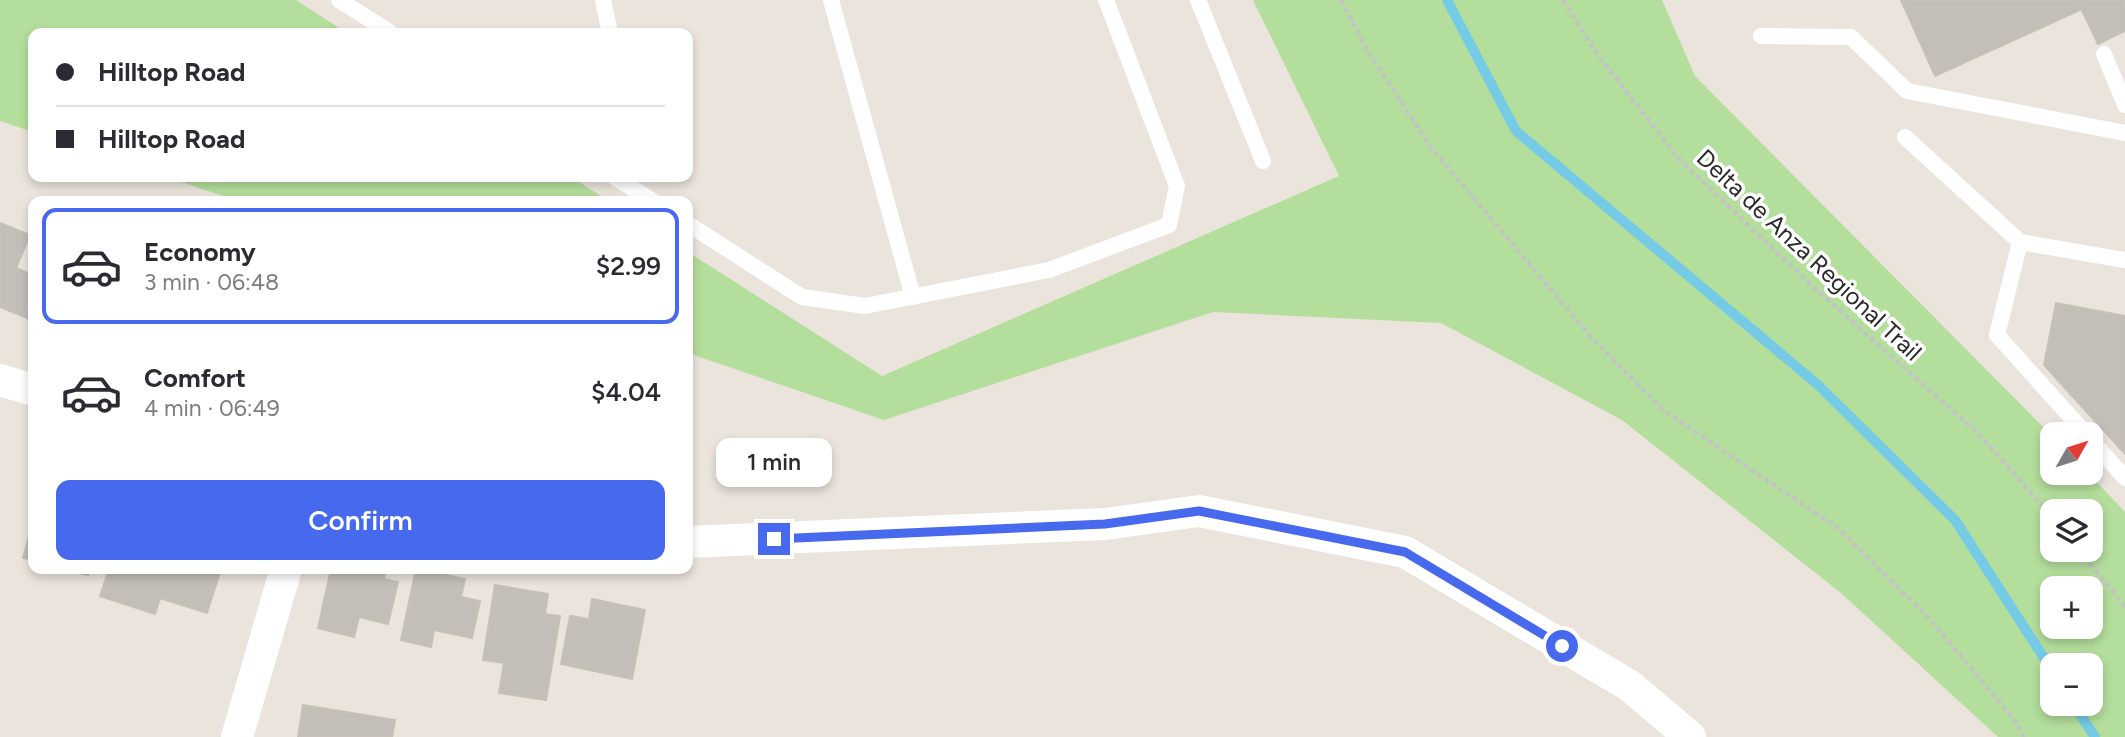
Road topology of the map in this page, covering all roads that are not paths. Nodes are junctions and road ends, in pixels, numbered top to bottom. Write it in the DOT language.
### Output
graph roads {
  1 [pos="340,0"];
  2 [pos="603,0"];
  3 [pos="831,0"];
  4 [pos="1106,0"];
  5 [pos="1198,0"];
  6 [pos="383,28"];
  7 [pos="609,28"];
  8 [pos="1762,36"];
  9 [pos="2104,54"];
  10 [pos="2125,105"];
  11 [pos="2125,133"];
  12 [pos="1905,137"];
  13 [pos="1263,161"];
  14 [pos="622,182"];
  15 [pos="644,196"];
  16 [pos="693,227"];
  17 [pos="2021,242"];
  18 [pos="2125,260"];
  19 [pos="913,297"];
  20 [pos="0,380"];
  21 [pos="28,388"];
  22 [pos="2075,422"];
  23 [pos="2104,455"];
  24 [pos="2125,478"];
  25 [pos="693,542"];
  26 [pos="285,574"];
  27 [pos="237,737"];
  28 [pos="1690,737"];
  1 -- 6 [label="lane"];
  2 -- 7 [label="lane"];
  3 -- 19 [label="lane"];
  4 -- 19 [label="lane"];
  5 -- 13 [label="lane"];
  8 -- 11 [label="lane"];
  9 -- 10 [label="lane"];
  12 -- 17 [label="lane"];
  14 -- 15 [label="lane"];
  16 -- 19 [label="lane"];
  17 -- 18 [label="lane"];
  17 -- 22 [label="lane"];
  20 -- 21 [label="street"];
  23 -- 24 [label="lane"];
  25 -- 28 [label="street"];
  26 -- 27 [label="street"];
}
